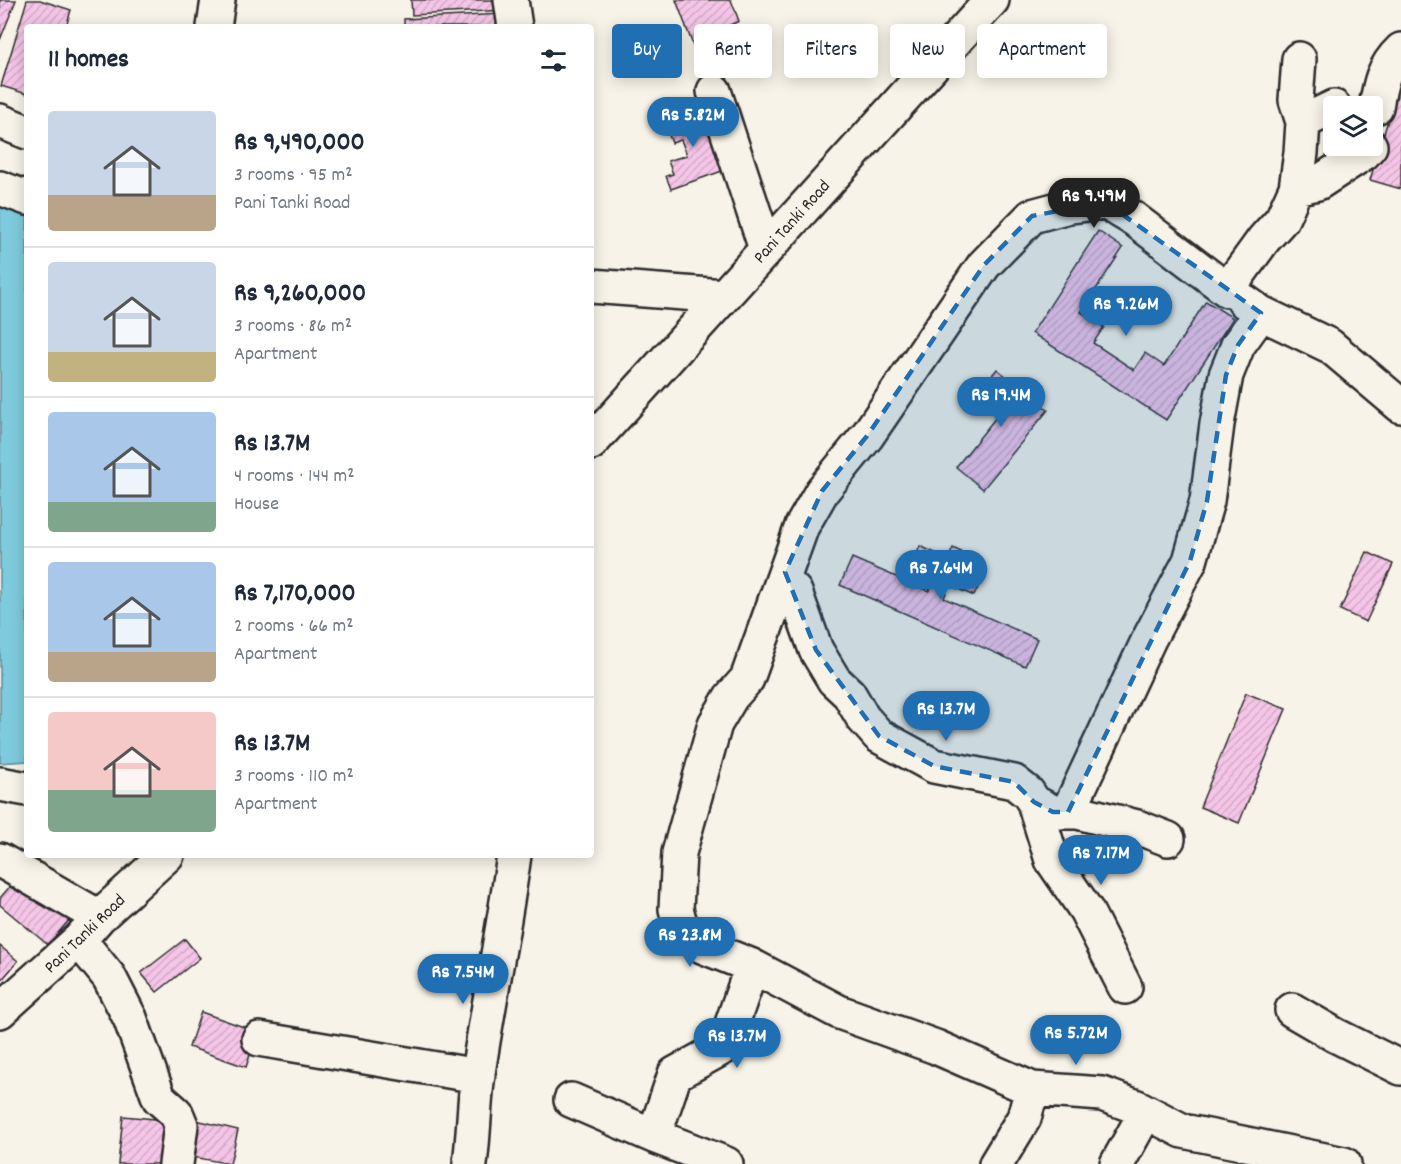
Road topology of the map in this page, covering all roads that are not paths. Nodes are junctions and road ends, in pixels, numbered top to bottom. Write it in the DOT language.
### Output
graph roads {
  1 [pos="218,0"];
  2 [pos="511,0"];
  3 [pos="992,0"];
  4 [pos="214,24"];
  5 [pos="515,24"];
  6 [pos="1401,50"];
  7 [pos="1299,59"];
  8 [pos="714,91"];
  9 [pos="1376,96"];
  10 [pos="1323,113"];
  11 [pos="0,121"];
  12 [pos="1303,122"];
  13 [pos="24,131"];
  14 [pos="1359,156"];
  15 [pos="0,188"];
  16 [pos="1296,188"];
  17 [pos="24,197"];
  18 [pos="765,249"];
  19 [pos="594,286"];
  20 [pos="1227,290"];
  21 [pos="724,296"];
  22 [pos="1261,313"];
  23 [pos="1401,406"];
  24 [pos="594,440"];
  25 [pos="783,579"];
  26 [pos="0,784"];
  27 [pos="24,788"];
  28 [pos="1034,802"];
  29 [pos="1068,812"];
  30 [pos="1168,839"];
  31 [pos="164,858"];
  32 [pos="514,858"];
  33 [pos="0,860"];
  34 [pos="89,928"];
  35 [pos="752,966"];
  36 [pos="1125,987"];
  37 [pos="1292,1010"];
  38 [pos="0,1011"];
  39 [pos="258,1039"];
  40 [pos="1401,1068"];
  41 [pos="478,1076"];
  42 [pos="1032,1089"];
  43 [pos="571,1100"];
  44 [pos="1146,1112"];
  45 [pos="654,1136"];
  46 [pos="176,1164"];
  47 [pos="470,1164"];
  48 [pos="726,1164"];
  49 [pos="996,1164"];
  50 [pos="1117,1164"];
  51 [pos="1344,1164"];
  1 -- 4 [label="street"];
  2 -- 5 [label="street"];
  3 -- 18 [label="street, Pani Tanki Road"];
  6 -- 9 [label="street"];
  7 -- 12 [label="street"];
  8 -- 18 [label="street"];
  10 -- 12 [label="street"];
  11 -- 13 [label="street"];
  12 -- 16 [label="street"];
  14 -- 16 [label="street"];
  15 -- 17 [label="street"];
  16 -- 20 [label="street"];
  18 -- 21 [label="street, Pani Tanki Road"];
  19 -- 21 [label="street"];
  20 -- 22 [label="street"];
  20 -- 25 [label="street"];
  21 -- 24 [label="street, Pani Tanki Road"];
  22 -- 23 [label="street"];
  22 -- 29 [label="street"];
  25 -- 28 [label="street"];
  25 -- 35 [label="street"];
  26 -- 27 [label="street"];
  28 -- 29 [label="street"];
  28 -- 36 [label="street"];
  29 -- 30 [label="street"];
  31 -- 34 [label="street, Pani Tanki Road"];
  32 -- 41 [label="street"];
  33 -- 34 [label="street"];
  34 -- 38 [label="street, Pani Tanki Road"];
  34 -- 46 [label="street"];
  35 -- 42 [label="street"];
  35 -- 45 [label="street"];
  37 -- 40 [label="street"];
  39 -- 41 [label="street"];
  41 -- 47 [label="street"];
  42 -- 44 [label="street"];
  42 -- 49 [label="street"];
  43 -- 45 [label="street"];
  44 -- 50 [label="street"];
  44 -- 51 [label="street"];
  45 -- 48 [label="street"];
}
